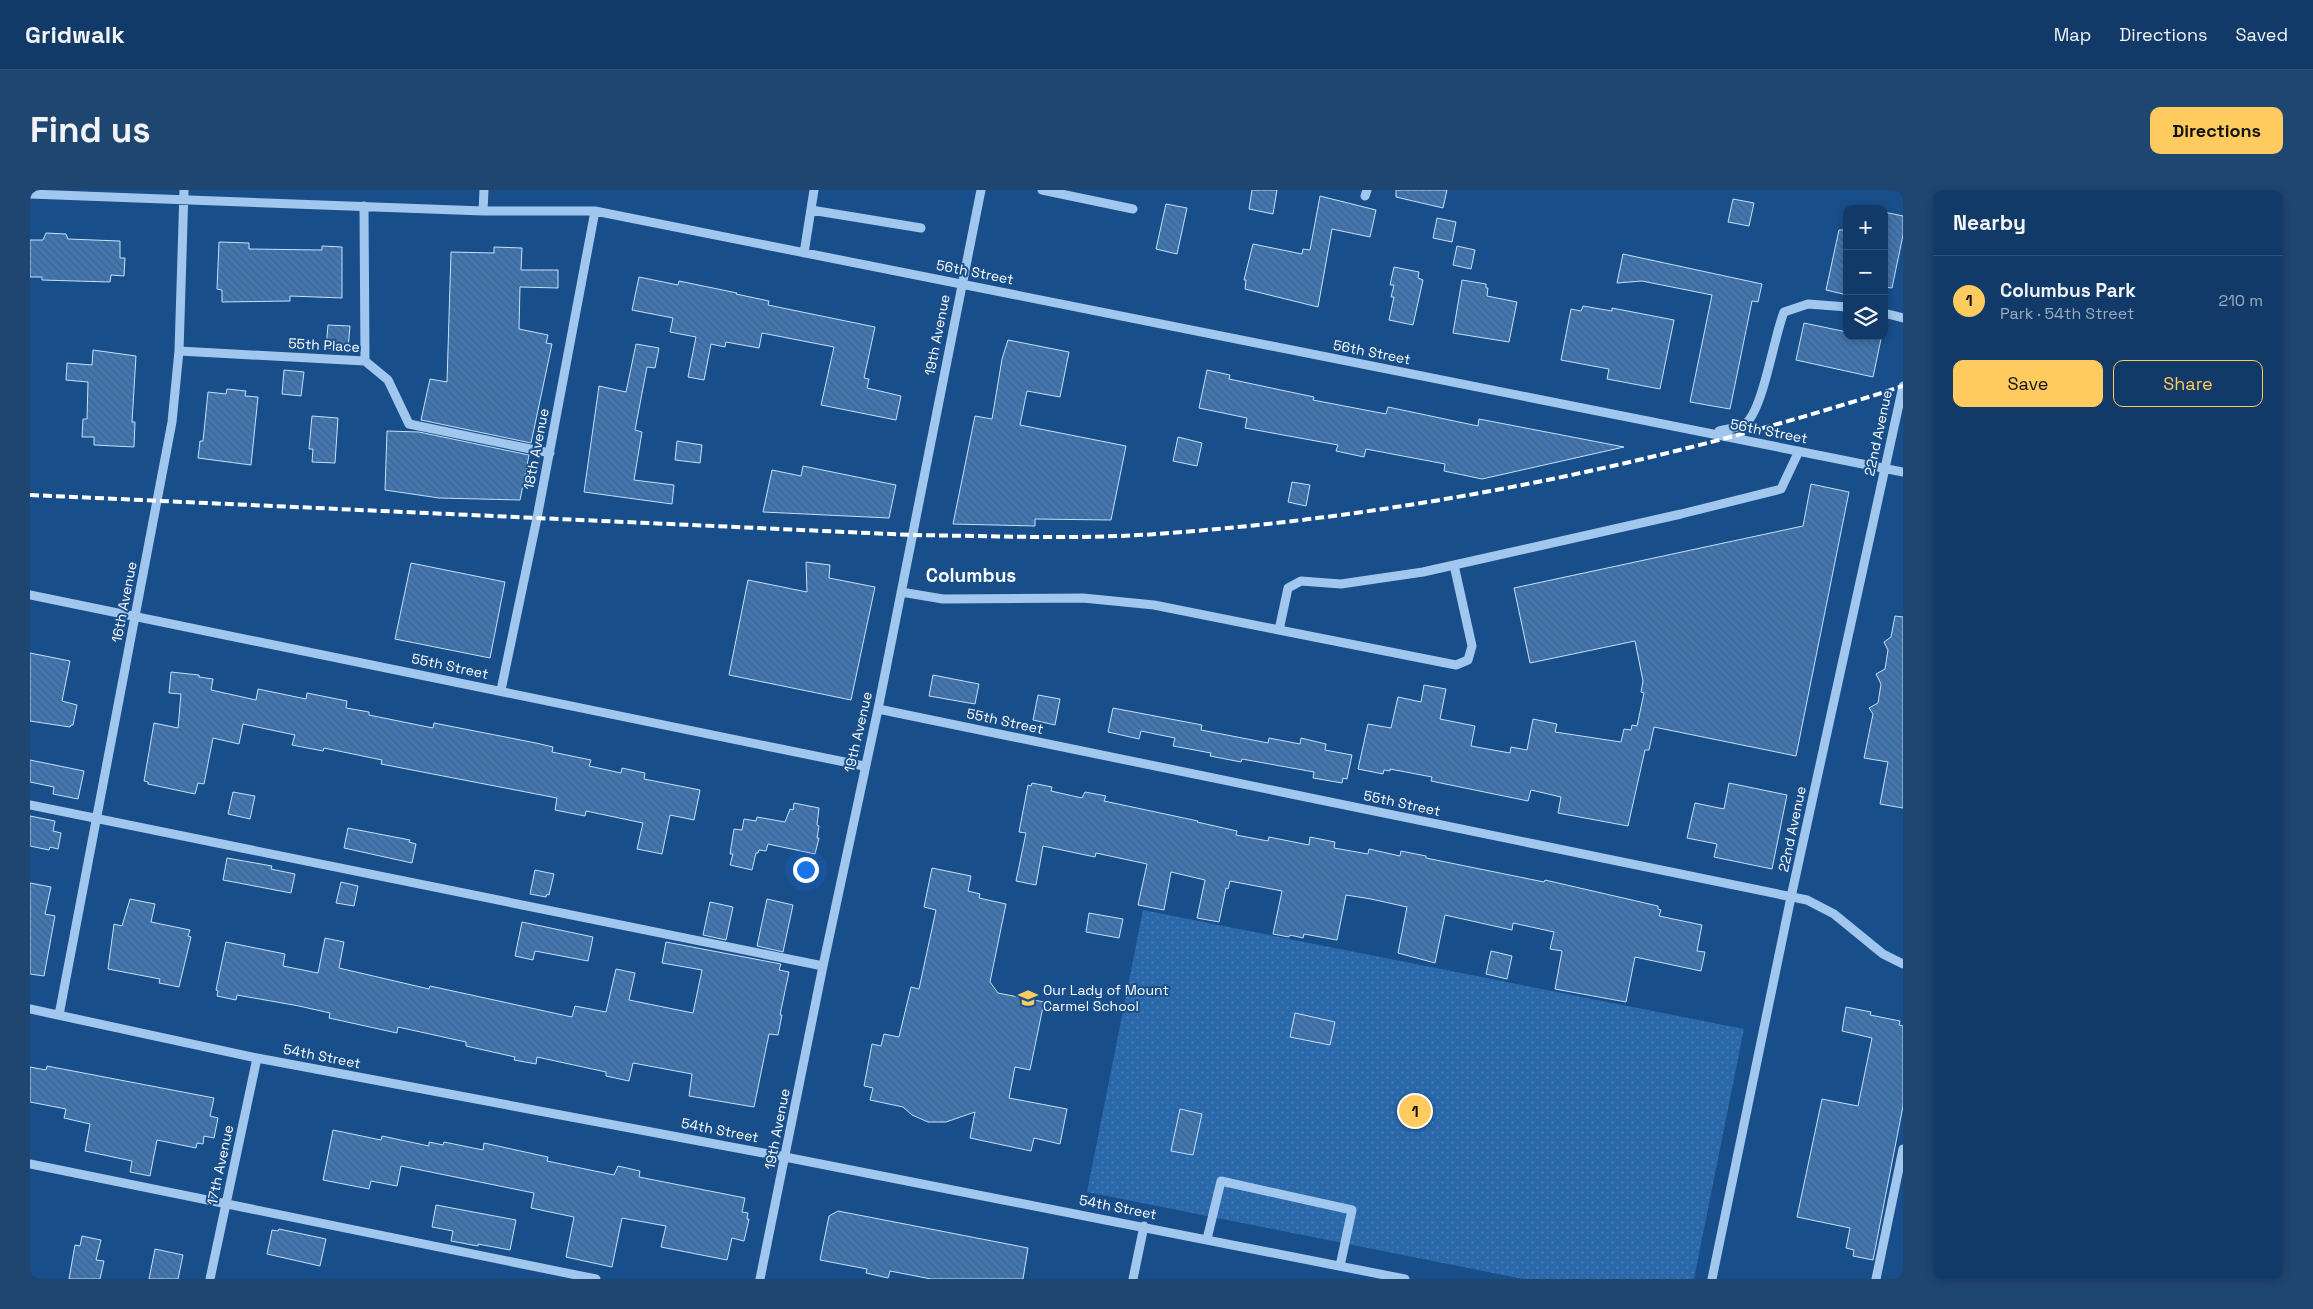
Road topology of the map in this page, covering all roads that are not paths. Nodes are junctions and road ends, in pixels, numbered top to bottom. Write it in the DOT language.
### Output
graph roads {
  1 [pos="484,190"];
  2 [pos="814,190"];
  3 [pos="981,190"];
  4 [pos="1042,190"];
  5 [pos="30,194"];
  6 [pos="183,195"];
  7 [pos="364,206"];
  8 [pos="1133,209"];
  9 [pos="483,210"];
  10 [pos="811,210"];
  11 [pos="595,211"];
  12 [pos="920,228"];
  13 [pos="804,253"];
  14 [pos="962,284"];
  15 [pos="1843,306"];
  16 [pos="1888,314"];
  17 [pos="1903,318"];
  18 [pos="179,351"];
  19 [pos="365,360"];
  20 [pos="1903,386"];
  21 [pos="1717,435"];
  22 [pos="1799,451"];
  23 [pos="550,453"];
  24 [pos="1885,468"];
  25 [pos="1903,472"];
  26 [pos="1454,565"];
  27 [pos="901,592"];
  28 [pos="30,595"];
  29 [pos="135,616"];
  30 [pos="1279,630"];
  31 [pos="501,690"];
  32 [pos="878,709"];
  33 [pos="864,766"];
  34 [pos="30,805"];
  35 [pos="96,818"];
  36 [pos="1791,897"];
  37 [pos="1903,964"];
  38 [pos="823,966"];
  39 [pos="30,1009"];
  40 [pos="59,1015"];
  41 [pos="257,1058"];
  42 [pos="1903,1149"];
  43 [pos="785,1157"];
  44 [pos="30,1164"];
  45 [pos="225,1205"];
  46 [pos="1144,1226"];
  47 [pos="1207,1239"];
  48 [pos="1340,1266"];
  49 [pos="210,1279"];
  50 [pos="596,1279"];
  51 [pos="760,1279"];
  52 [pos="1133,1279"];
  53 [pos="1405,1279"];
  54 [pos="1712,1279"];
  55 [pos="1876,1279"];
  1 -- 9 [label="street"];
  2 -- 10 [label="street"];
  3 -- 14 [label="street, 19th Avenue"];
  4 -- 8 [label="street"];
  5 -- 6 [label="street, 56th Street"];
  6 -- 7 [label="street, 56th Street"];
  6 -- 18 [label="street, 16th Avenue"];
  7 -- 9 [label="street, 56th Street"];
  7 -- 19 [label="street"];
  9 -- 11 [label="street, 56th Street"];
  10 -- 12 [label="street"];
  10 -- 13 [label="street"];
  11 -- 13 [label="street, 56th Street"];
  11 -- 23 [label="street, 18th Avenue"];
  13 -- 14 [label="street, 56th Street"];
  14 -- 21 [label="street, 56th Street"];
  14 -- 27 [label="street, 19th Avenue"];
  15 -- 21 [label="street"];
  16 -- 17 [label="street"];
  18 -- 19 [label="street, 55th Place"];
  18 -- 29 [label="street, 16th Avenue"];
  19 -- 23 [label="street, 55th Place"];
  20 -- 24 [label="street, 22nd Avenue"];
  21 -- 22 [label="street, 56th Street"];
  22 -- 24 [label="street, 56th Street"];
  22 -- 26 [label="street"];
  23 -- 31 [label="street, 18th Avenue"];
  24 -- 25 [label="street, 56th Street"];
  24 -- 36 [label="street, 22nd Avenue"];
  26 -- 30 [label="street"];
  26 -- 30 [label="street"];
  27 -- 30 [label="street"];
  27 -- 32 [label="street, 19th Avenue"];
  28 -- 29 [label="street, 55th Street"];
  29 -- 31 [label="street, 55th Street"];
  29 -- 35 [label="street, 16th Avenue"];
  31 -- 33 [label="street, 55th Street"];
  32 -- 33 [label="street, 19th Avenue"];
  32 -- 36 [label="street, 55th Street"];
  33 -- 38 [label="street, 19th Avenue"];
  34 -- 35 [label="street"];
  35 -- 38 [label="street"];
  35 -- 40 [label="street, 16th Avenue"];
  36 -- 37 [label="street, 55th Street"];
  36 -- 54 [label="street, 22nd Avenue"];
  38 -- 43 [label="street, 19th Avenue"];
  39 -- 40 [label="street, 54th Street"];
  40 -- 41 [label="street, 54th Street"];
  41 -- 43 [label="street, 54th Street"];
  41 -- 45 [label="street, 17th Avenue"];
  42 -- 55 [label="street"];
  43 -- 46 [label="street, 54th Street"];
  43 -- 51 [label="street, 19th Avenue"];
  44 -- 45 [label="street"];
  45 -- 49 [label="street, 17th Avenue"];
  45 -- 50 [label="street"];
  46 -- 47 [label="street, 54th Street"];
  46 -- 52 [label="street"];
  47 -- 48 [label="street, 54th Street"];
  47 -- 48 [label="street"];
  48 -- 53 [label="street, 54th Street"];
}
